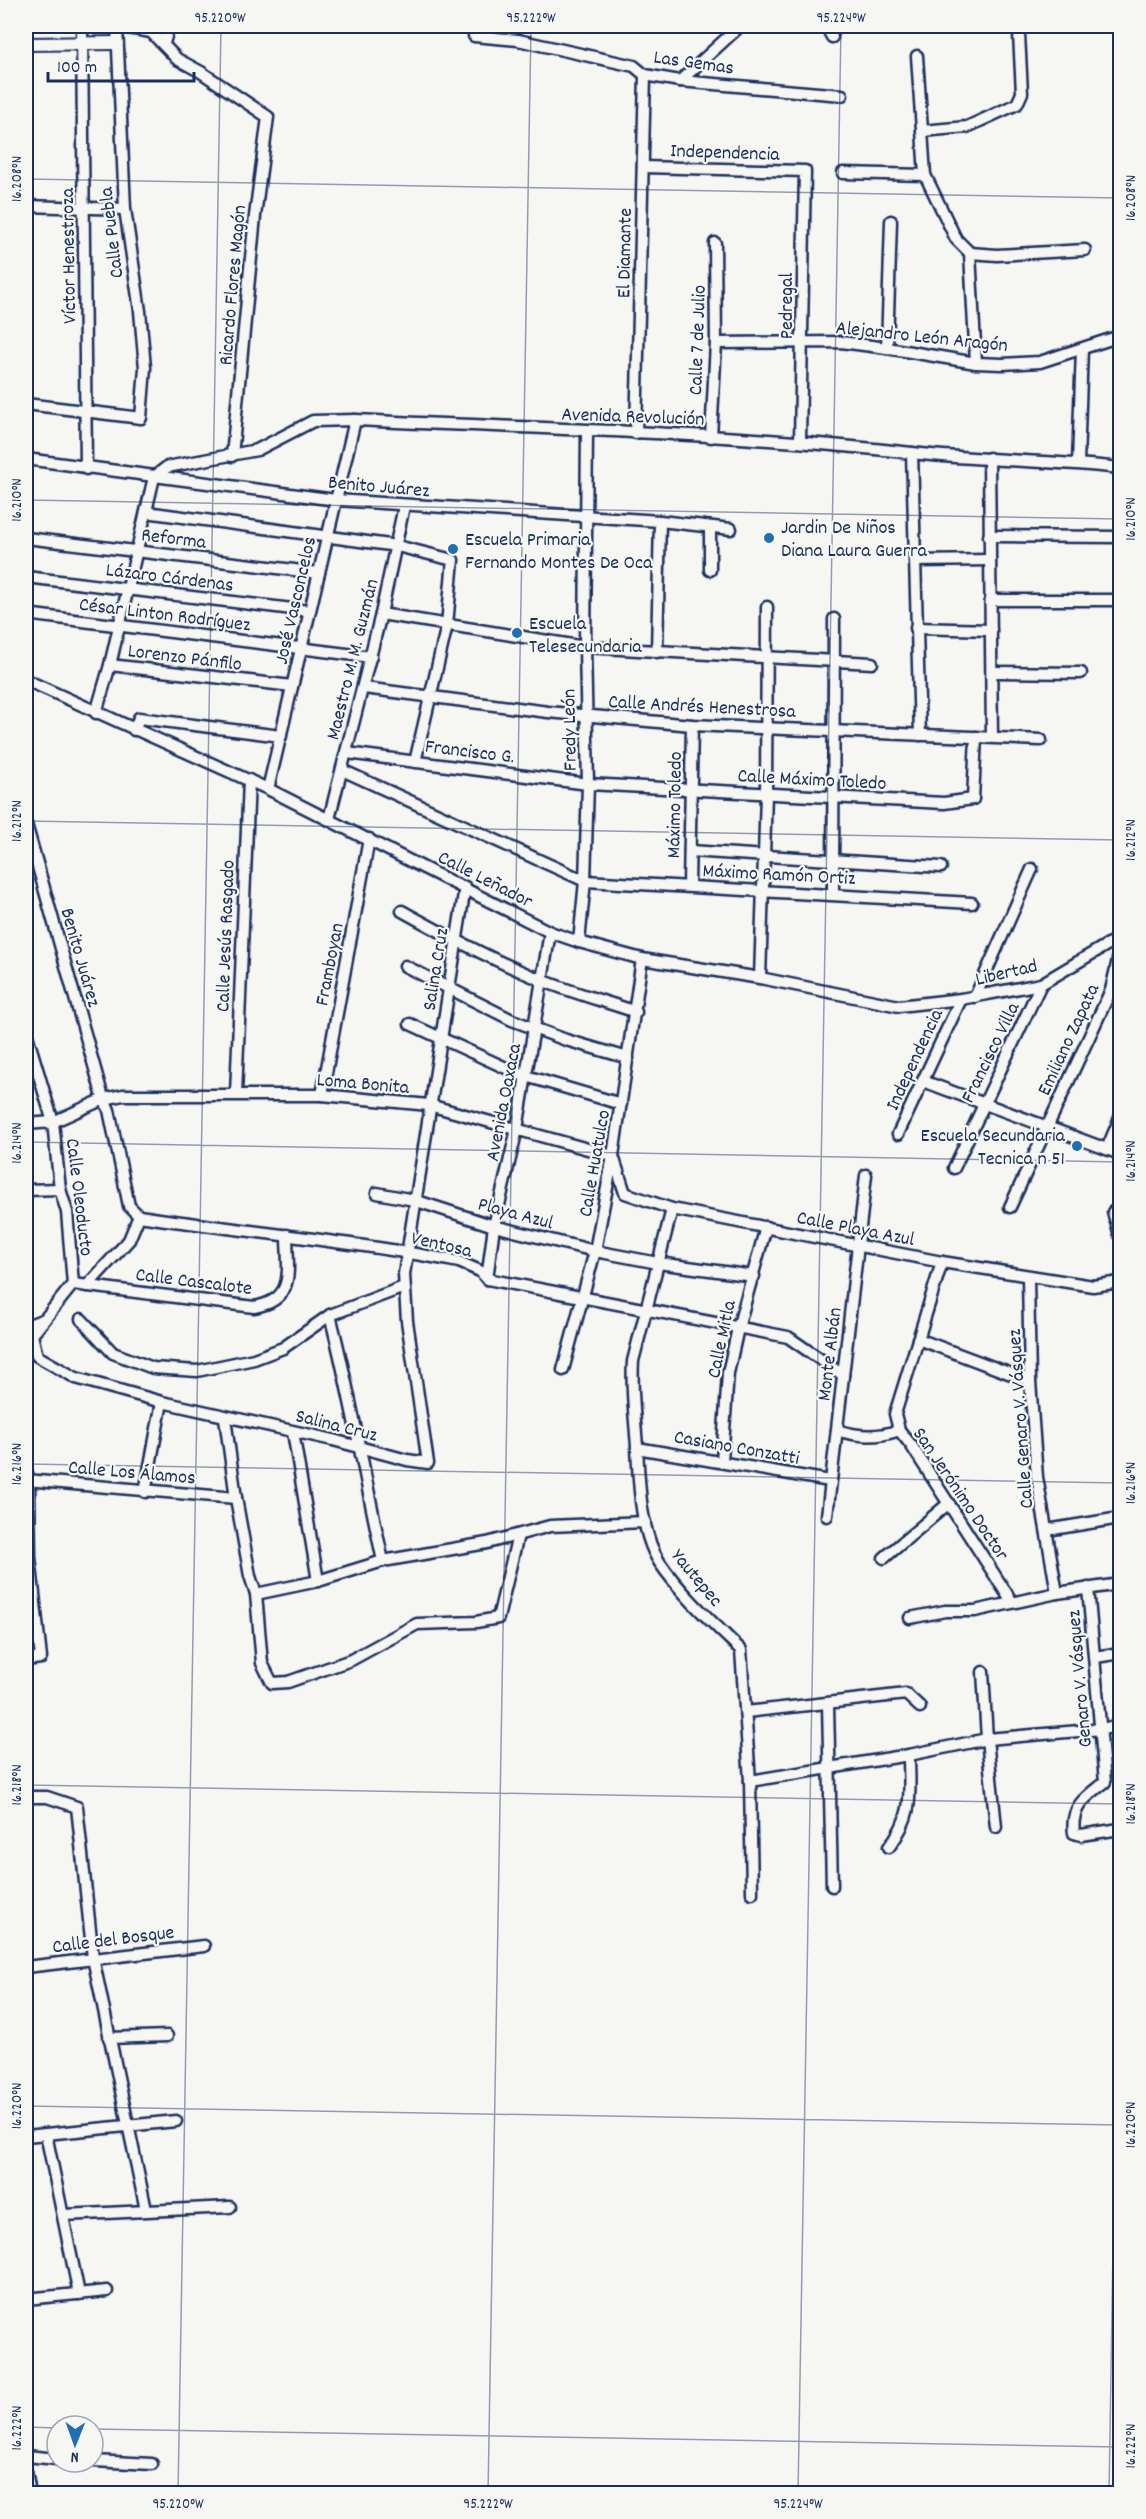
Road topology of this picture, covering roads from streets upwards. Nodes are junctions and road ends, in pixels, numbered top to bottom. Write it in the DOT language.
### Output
graph roads {
  1 [pos="82,26"];
  2 [pos="117,26"];
  3 [pos="169,26"];
  4 [pos="740,26"];
  5 [pos="826,26"];
  6 [pos="1019,34"];
  7 [pos="474,36"];
  8 [pos="832,37"];
  9 [pos="82,43"];
  10 [pos="117,43"];
  11 [pos="164,43"];
  12 [pos="26,44"];
  13 [pos="917,56"];
  14 [pos="645,75"];
  15 [pos="680,81"];
  16 [pos="842,95"];
  17 [pos="922,131"];
  18 [pos="643,167"];
  19 [pos="806,171"];
  20 [pos="843,173"];
  21 [pos="925,175"];
  22 [pos="26,206"];
  23 [pos="84,206"];
  24 [pos="125,209"];
  25 [pos="891,221"];
  26 [pos="715,243"];
  27 [pos="1085,250"];
  28 [pos="970,253"];
  29 [pos="1120,336"];
  30 [pos="716,343"];
  31 [pos="803,344"];
  32 [pos="887,348"];
  33 [pos="1082,349"];
  34 [pos="976,363"];
  35 [pos="26,404"];
  36 [pos="87,411"];
  37 [pos="355,420"];
  38 [pos="587,431"];
  39 [pos="636,433"];
  40 [pos="711,437"];
  41 [pos="800,441"];
  42 [pos="912,453"];
  43 [pos="232,456"];
  44 [pos="989,458"];
  45 [pos="26,459"];
  46 [pos="1078,463"];
  47 [pos="1120,468"];
  48 [pos="86,469"];
  49 [pos="154,477"];
  50 [pos="336,500"];
  51 [pos="404,506"];
  52 [pos="146,512"];
  53 [pos="586,517"];
  54 [pos="660,521"];
  55 [pos="710,526"];
  56 [pos="731,529"];
  57 [pos="328,536"];
  58 [pos="989,536"];
  59 [pos="1120,537"];
  60 [pos="26,538"];
  61 [pos="397,546"];
  62 [pos="136,551"];
  63 [pos="990,560"];
  64 [pos="916,561"];
  65 [pos="710,570"];
  66 [pos="319,573"];
  67 [pos="26,577"];
  68 [pos="127,589"];
  69 [pos="991,600"];
  70 [pos="1120,600"];
  71 [pos="767,607"];
  72 [pos="309,611"];
  73 [pos="26,614"];
  74 [pos="381,614"];
  75 [pos="834,619"];
  76 [pos="447,625"];
  77 [pos="119,626"];
  78 [pos="916,628"];
  79 [pos="991,630"];
  80 [pos="302,647"];
  81 [pos="585,647"];
  82 [pos="657,652"];
  83 [pos="371,657"];
  84 [pos="767,658"];
  85 [pos="835,662"];
  86 [pos="872,663"];
  87 [pos="110,665"];
  88 [pos="992,672"];
  89 [pos="1081,673"];
  90 [pos="26,680"];
  91 [pos="292,686"];
  92 [pos="364,688"];
  93 [pos="431,697"];
  94 [pos="96,713"];
  95 [pos="585,717"];
  96 [pos="692,725"];
  97 [pos="767,727"];
  98 [pos="134,730"];
  99 [pos="833,730"];
  100 [pos="920,735"];
  101 [pos="280,736"];
  102 [pos="976,737"];
  103 [pos="992,737"];
  104 [pos="1041,740"];
  105 [pos="347,753"];
  106 [pos="415,762"];
  107 [pos="342,770"];
  108 [pos="249,780"];
  109 [pos="588,784"];
  110 [pos="268,789"];
  111 [pos="691,789"];
  112 [pos="766,794"];
  113 [pos="834,798"];
  114 [pos="329,819"];
  115 [pos="26,825"];
  116 [pos="369,839"];
  117 [pos="690,851"];
  118 [pos="765,855"];
  119 [pos="834,859"];
  120 [pos="941,867"];
  121 [pos="1032,869"];
  122 [pos="585,881"];
  123 [pos="689,886"];
  124 [pos="465,887"];
  125 [pos="763,891"];
  126 [pos="833,894"];
  127 [pos="972,903"];
  128 [pos="402,911"];
  129 [pos="550,932"];
  130 [pos="1120,938"];
  131 [pos="456,941"];
  132 [pos="579,942"];
  133 [pos="1120,951"];
  134 [pos="642,959"];
  135 [pos="405,966"];
  136 [pos="760,978"];
  137 [pos="542,981"];
  138 [pos="1041,984"];
  139 [pos="449,987"];
  140 [pos="975,997"];
  141 [pos="961,999"];
  142 [pos="636,1012"];
  143 [pos="410,1024"];
  144 [pos="534,1028"];
  145 [pos="26,1032"];
  146 [pos="441,1038"];
  147 [pos="628,1058"];
  148 [pos="526,1077"];
  149 [pos="923,1081"];
  150 [pos="236,1094"];
  151 [pos="322,1095"];
  152 [pos="104,1098"];
  153 [pos="621,1104"];
  154 [pos="983,1104"];
  155 [pos="429,1105"];
  156 [pos="1120,1118"];
  157 [pos="53,1122"];
  158 [pos="26,1124"];
  159 [pos="1046,1127"];
  160 [pos="517,1129"];
  161 [pos="898,1134"];
  162 [pos="1107,1149"];
  163 [pos="1120,1154"];
  164 [pos="613,1156"];
  165 [pos="954,1168"];
  166 [pos="866,1175"];
  167 [pos="60,1189"];
  168 [pos="26,1190"];
  169 [pos="377,1193"];
  170 [pos="414,1200"];
  171 [pos="1010,1207"];
  172 [pos="672,1209"];
  173 [pos="1113,1212"];
  174 [pos="139,1216"];
  175 [pos="494,1226"];
  176 [pos="766,1227"];
  177 [pos="287,1235"];
  178 [pos="1120,1235"];
  179 [pos="860,1246"];
  180 [pos="596,1251"];
  181 [pos="406,1253"];
  182 [pos="942,1262"];
  183 [pos="658,1263"];
  184 [pos="754,1276"];
  185 [pos="1028,1276"];
  186 [pos="487,1279"];
  187 [pos="1120,1282"];
  188 [pos="73,1284"];
  189 [pos="87,1286"];
  190 [pos="404,1287"];
  191 [pos="583,1299"];
  192 [pos="647,1309"];
  193 [pos="330,1315"];
  194 [pos="45,1319"];
  195 [pos="81,1319"];
  196 [pos="26,1326"];
  197 [pos="738,1328"];
  198 [pos="918,1339"];
  199 [pos="37,1356"];
  200 [pos="563,1370"];
  201 [pos="843,1376"];
  202 [pos="1030,1381"];
  203 [pos="162,1402"];
  204 [pos="225,1418"];
  205 [pos="837,1430"];
  206 [pos="899,1430"];
  207 [pos="293,1432"];
  208 [pos="358,1448"];
  209 [pos="637,1448"];
  210 [pos="722,1461"];
  211 [pos="27,1477"];
  212 [pos="830,1481"];
  213 [pos="145,1492"];
  214 [pos="236,1498"];
  215 [pos="949,1503"];
  216 [pos="827,1516"];
  217 [pos="1120,1518"];
  218 [pos="645,1522"];
  219 [pos="1047,1530"];
  220 [pos="518,1535"];
  221 [pos="884,1558"];
  222 [pos="383,1561"];
  223 [pos="318,1581"];
  224 [pos="1120,1584"];
  225 [pos="1088,1588"];
  226 [pos="1057,1593"];
  227 [pos="256,1594"];
  228 [pos="1012,1602"];
  229 [pos="910,1618"];
  230 [pos="1120,1653"];
  231 [pos="1096,1657"];
  232 [pos="26,1660"];
  233 [pos="982,1672"];
  234 [pos="828,1704"];
  235 [pos="920,1707"];
  236 [pos="746,1712"];
  237 [pos="1120,1725"];
  238 [pos="1102,1729"];
  239 [pos="987,1739"];
  240 [pos="909,1755"];
  241 [pos="831,1767"];
  242 [pos="750,1781"];
  243 [pos="26,1797"];
  244 [pos="996,1827"];
  245 [pos="1120,1829"];
  246 [pos="889,1847"];
  247 [pos="832,1886"];
  248 [pos="752,1893"];
  249 [pos="204,1946"];
  250 [pos="93,1958"];
  251 [pos="26,1967"];
  252 [pos="167,2036"];
  253 [pos="109,2038"];
  254 [pos="176,2121"];
  255 [pos="128,2126"];
  256 [pos="46,2134"];
  257 [pos="26,2136"];
  258 [pos="230,2207"];
  259 [pos="146,2210"];
  260 [pos="64,2215"];
  261 [pos="107,2292"];
  262 [pos="79,2294"];
  263 [pos="26,2299"];
  264 [pos="26,2457"];
  265 [pos="45,2458"];
  266 [pos="105,2462"];
  267 [pos="152,2464"];
  268 [pos="26,2472"];
  269 [pos="30,2493"];
  1 -- 9 [label="street, Víctor Henestroza"];
  2 -- 10 [label="street, Calle Puebla"];
  2 -- 11 [label="street"];
  3 -- 11 [label="street"];
  4 -- 15 [label="street"];
  5 -- 8 [label="street"];
  6 -- 17 [label="street"];
  7 -- 14 [label="street, Las Gemas"];
  9 -- 10 [label="street"];
  9 -- 12 [label="street"];
  9 -- 23 [label="street, Víctor Henestroza"];
  10 -- 24 [label="street, Calle Puebla"];
  11 -- 43 [label="street, Ricardo Flores Magón"];
  13 -- 17 [label="street"];
  14 -- 15 [label="street, Las Gemas"];
  14 -- 18 [label="street, El Diamante"];
  15 -- 16 [label="street, Las Gemas"];
  17 -- 21 [label="street"];
  18 -- 19 [label="street, Independencia"];
  18 -- 39 [label="street, El Diamante"];
  19 -- 31 [label="street, Pedregal"];
  20 -- 21 [label="street"];
  21 -- 28 [label="street"];
  22 -- 23 [label="street"];
  23 -- 24 [label="street"];
  23 -- 36 [label="street, Víctor Henestroza"];
  24 -- 36 [label="street, Calle Puebla"];
  25 -- 32 [label="street"];
  26 -- 30 [label="street, Calle 7 de Julio"];
  27 -- 28 [label="street"];
  28 -- 34 [label="street"];
  29 -- 33 [label="street, Alejandro León Aragón"];
  30 -- 31 [label="street, Alejandro León Aragón"];
  30 -- 40 [label="street, Calle 7 de Julio"];
  31 -- 32 [label="street, Alejandro León Aragón"];
  31 -- 41 [label="street, Pedregal"];
  32 -- 34 [label="street, Alejandro León Aragón"];
  33 -- 34 [label="street, Alejandro León Aragón"];
  33 -- 46 [label="street"];
  35 -- 36 [label="street"];
  36 -- 48 [label="street, Víctor Henestroza"];
  37 -- 38 [label="street, Avenida Revolución"];
  37 -- 43 [label="street, Avenida Revolución"];
  37 -- 50 [label="street, José Vasconcelos"];
  38 -- 39 [label="street, Avenida Revolución"];
  38 -- 53 [label="street, Fredy León"];
  39 -- 40 [label="street, Avenida Revolución"];
  40 -- 41 [label="street, Avenida Revolución"];
  41 -- 42 [label="street, Avenida Revolución"];
  42 -- 44 [label="street, Avenida Revolución"];
  42 -- 64 [label="street"];
  43 -- 49 [label="street, Avenida Revolución"];
  44 -- 46 [label="street, Avenida Revolución"];
  44 -- 58 [label="street"];
  45 -- 48 [label="street, Benito Juárez"];
  46 -- 47 [label="street, Avenida Revolución"];
  48 -- 49 [label="street, Benito Juárez"];
  49 -- 50 [label="street, Benito Juárez"];
  49 -- 52 [label="street"];
  50 -- 51 [label="street, Benito Juárez"];
  50 -- 57 [label="street, José Vasconcelos"];
  51 -- 53 [label="street, Benito Juárez"];
  51 -- 61 [label="street, Maestro M. M. Guzmán"];
  52 -- 57 [label="street"];
  52 -- 62 [label="street"];
  53 -- 54 [label="street, Benito Juárez"];
  53 -- 81 [label="street, Fredy León"];
  54 -- 55 [label="street, Benito Juárez"];
  54 -- 82 [label="street"];
  55 -- 56 [label="street, Benito Juárez"];
  55 -- 65 [label="street"];
  57 -- 61 [label="street"];
  57 -- 66 [label="street, José Vasconcelos"];
  58 -- 59 [label="street"];
  58 -- 63 [label="street"];
  60 -- 62 [label="street, Reforma"];
  61 -- 74 [label="street, Maestro M. M. Guzmán"];
  61 -- 76 [label="street"];
  62 -- 66 [label="street, Reforma"];
  62 -- 68 [label="street"];
  63 -- 64 [label="street"];
  63 -- 69 [label="street"];
  64 -- 78 [label="street"];
  66 -- 72 [label="street, José Vasconcelos"];
  67 -- 68 [label="street, Lázaro Cárdenas"];
  68 -- 72 [label="street, Lázaro Cárdenas"];
  68 -- 77 [label="street"];
  69 -- 70 [label="street"];
  69 -- 79 [label="street"];
  71 -- 84 [label="street"];
  72 -- 80 [label="street, José Vasconcelos"];
  73 -- 77 [label="street, César Linton Rodríguez"];
  74 -- 76 [label="street"];
  74 -- 83 [label="street, Maestro M. M. Guzmán"];
  75 -- 85 [label="street"];
  76 -- 81 [label="street"];
  76 -- 93 [label="street"];
  77 -- 80 [label="street, César Linton Rodríguez"];
  77 -- 87 [label="street"];
  78 -- 79 [label="street"];
  78 -- 100 [label="street"];
  79 -- 88 [label="street"];
  80 -- 83 [label="street, César Linton Rodríguez"];
  80 -- 91 [label="street, José Vasconcelos"];
  81 -- 82 [label="street"];
  81 -- 95 [label="street, Fredy León"];
  82 -- 84 [label="street"];
  83 -- 92 [label="street, Maestro M. M. Guzmán"];
  84 -- 85 [label="street"];
  84 -- 97 [label="street"];
  85 -- 86 [label="street"];
  85 -- 99 [label="street"];
  87 -- 91 [label="street, Lorenzo Pánfilo"];
  87 -- 94 [label="street"];
  88 -- 89 [label="street"];
  88 -- 103 [label="street"];
  90 -- 94 [label="street, Calle Leñador"];
  91 -- 101 [label="street, José Vasconcelos"];
  92 -- 93 [label="street, Calle Andrés Henestrosa"];
  92 -- 105 [label="street, Maestro M. M. Guzmán"];
  93 -- 95 [label="street, Calle Andrés Henestrosa"];
  93 -- 106 [label="street"];
  94 -- 98 [label="street, Calle Leñador"];
  95 -- 96 [label="street, Calle Andrés Henestrosa"];
  95 -- 109 [label="street, Fredy León"];
  96 -- 97 [label="street, Calle Andrés Henestrosa"];
  96 -- 111 [label="street, Máximo Toledo"];
  97 -- 99 [label="street, Calle Andrés Henestrosa"];
  97 -- 112 [label="street"];
  98 -- 101 [label="street"];
  98 -- 108 [label="street, Calle Leñador"];
  99 -- 100 [label="street, Calle Andrés Henestrosa"];
  99 -- 113 [label="street"];
  100 -- 102 [label="street, Calle Andrés Henestrosa"];
  101 -- 110 [label="street, José Vasconcelos"];
  102 -- 103 [label="street, Calle Andrés Henestrosa"];
  102 -- 113 [label="street, Calle Máximo Toledo"];
  103 -- 104 [label="street, Calle Andrés Henestrosa"];
  105 -- 106 [label="street, Francisco G."];
  105 -- 107 [label="street, Maestro M. M. Guzmán"];
  106 -- 109 [label="street, Francisco G."];
  107 -- 114 [label="street, Maestro M. M. Guzmán"];
  107 -- 122 [label="street"];
  108 -- 110 [label="street, Calle Leñador"];
  108 -- 150 [label="street, Calle Jesús Rasgado"];
  109 -- 111 [label="street, Calle Máximo Toledo"];
  109 -- 122 [label="street, Fredy León"];
  110 -- 114 [label="street, Calle Leñador"];
  111 -- 112 [label="street, Calle Máximo Toledo"];
  111 -- 117 [label="street, Máximo Toledo"];
  112 -- 113 [label="street, Calle Máximo Toledo"];
  112 -- 118 [label="street"];
  113 -- 119 [label="street"];
  114 -- 116 [label="street, Calle Leñador"];
  115 -- 152 [label="street, Benito Juárez"];
  116 -- 124 [label="street, Calle Leñador"];
  116 -- 151 [label="street, Framboyan"];
  117 -- 118 [label="street"];
  117 -- 123 [label="street, Máximo Toledo"];
  118 -- 119 [label="street"];
  118 -- 125 [label="street"];
  119 -- 120 [label="street"];
  119 -- 126 [label="street"];
  121 -- 140 [label="street"];
  122 -- 123 [label="street, Máximo Ramón Ortiz"];
  122 -- 132 [label="street, Fredy León"];
  123 -- 125 [label="street, Máximo Ramón Ortiz"];
  124 -- 129 [label="street, Calle Leñador"];
  124 -- 131 [label="street, Salina Cruz"];
  125 -- 126 [label="street, Máximo Ramón Ortiz"];
  125 -- 136 [label="street"];
  126 -- 127 [label="street, Máximo Ramón Ortiz"];
  128 -- 131 [label="street"];
  129 -- 132 [label="street, Calle Leñador"];
  129 -- 137 [label="street, Avenida Oaxaca"];
  130 -- 138 [label="street, Libertad"];
  131 -- 137 [label="street"];
  131 -- 139 [label="street, Salina Cruz"];
  132 -- 134 [label="street, Calle Leñador"];
  133 -- 159 [label="street, Emiliano Zapata"];
  134 -- 136 [label="street, Calle Leñador"];
  134 -- 142 [label="street, Calle Huatulco"];
  135 -- 139 [label="street"];
  136 -- 141 [label="street, Calle Leñador"];
  137 -- 142 [label="street"];
  137 -- 144 [label="street, Avenida Oaxaca"];
  138 -- 140 [label="street, Libertad"];
  138 -- 154 [label="street, Francisco Villa"];
  139 -- 144 [label="street"];
  139 -- 146 [label="street, Salina Cruz"];
  140 -- 141 [label="street, Libertad"];
  141 -- 149 [label="street, Independencia"];
  142 -- 147 [label="street, Calle Huatulco"];
  143 -- 146 [label="street"];
  144 -- 147 [label="street"];
  144 -- 148 [label="street, Avenida Oaxaca"];
  145 -- 157 [label="street, Calle Oleoducto"];
  146 -- 148 [label="street"];
  146 -- 155 [label="street, Salina Cruz"];
  147 -- 153 [label="street, Calle Huatulco"];
  148 -- 153 [label="street"];
  148 -- 160 [label="street, Avenida Oaxaca"];
  149 -- 154 [label="street"];
  149 -- 161 [label="street, Independencia"];
  150 -- 151 [label="street, Loma Bonita"];
  150 -- 152 [label="street, Loma Bonita"];
  151 -- 155 [label="street, Loma Bonita"];
  152 -- 157 [label="street, Loma Bonita"];
  152 -- 174 [label="street"];
  153 -- 164 [label="street, Calle Huatulco"];
  154 -- 159 [label="street"];
  154 -- 165 [label="street, Francisco Villa"];
  155 -- 160 [label="street, Loma Bonita"];
  155 -- 170 [label="street, Salina Cruz"];
  156 -- 162 [label="street"];
  157 -- 158 [label="street"];
  157 -- 167 [label="street, Calle Oleoducto"];
  159 -- 162 [label="street"];
  159 -- 171 [label="street, Emiliano Zapata"];
  160 -- 164 [label="street, Loma Bonita"];
  160 -- 175 [label="street, Avenida Oaxaca"];
  162 -- 163 [label="street"];
  164 -- 172 [label="street, Calle Playa Azul"];
  164 -- 180 [label="street, Calle Huatulco"];
  166 -- 179 [label="street, Monte Albán"];
  167 -- 168 [label="street"];
  167 -- 188 [label="street, Calle Oleoducto"];
  169 -- 170 [label="street, Playa Azul"];
  170 -- 175 [label="street, Playa Azul"];
  170 -- 181 [label="street, Salina Cruz"];
  172 -- 176 [label="street, Calle Playa Azul"];
  172 -- 183 [label="street, Yautepec"];
  173 -- 178 [label="street"];
  174 -- 177 [label="street, Ventosa"];
  174 -- 189 [label="street"];
  175 -- 180 [label="street, Playa Azul"];
  175 -- 186 [label="street, Avenida Oaxaca"];
  176 -- 179 [label="street, Calle Playa Azul"];
  176 -- 184 [label="street, Calle Mitla"];
  177 -- 181 [label="street, Ventosa"];
  177 -- 189 [label="street, Calle Cascalote"];
  179 -- 182 [label="street, Calle Playa Azul"];
  179 -- 201 [label="street, Monte Albán"];
  180 -- 183 [label="street, Playa Azul"];
  180 -- 191 [label="street, Calle Huatulco"];
  181 -- 186 [label="street, Ventosa"];
  181 -- 190 [label="street, Salina Cruz"];
  182 -- 185 [label="street, Calle Playa Azul"];
  182 -- 198 [label="street, San Jerónimo Doctor"];
  183 -- 184 [label="street, Playa Azul"];
  183 -- 192 [label="street, Yautepec"];
  184 -- 197 [label="street, Calle Mitla"];
  185 -- 187 [label="street, Calle Playa Azul"];
  185 -- 202 [label="street, Calle Genaro V. Vásquez"];
  186 -- 191 [label="street, Ventosa"];
  188 -- 189 [label="street, Calle Cascalote"];
  188 -- 194 [label="street, Calle Oleoducto"];
  190 -- 193 [label="street"];
  190 -- 208 [label="street, Salina Cruz"];
  191 -- 192 [label="street, Ventosa"];
  191 -- 200 [label="street, Calle Huatulco"];
  192 -- 197 [label="street, Ventosa"];
  192 -- 209 [label="street, Yautepec"];
  193 -- 195 [label="street"];
  193 -- 208 [label="street"];
  194 -- 196 [label="street"];
  194 -- 199 [label="street, Calle Oleoducto"];
  197 -- 201 [label="street, Ventosa"];
  197 -- 210 [label="street, Calle Mitla"];
  198 -- 202 [label="street"];
  198 -- 206 [label="street, San Jerónimo Doctor"];
  199 -- 203 [label="street, Salina Cruz"];
  201 -- 205 [label="street, Monte Albán"];
  202 -- 219 [label="street, Calle Genaro V. Vásquez"];
  203 -- 204 [label="street, Salina Cruz"];
  203 -- 213 [label="street"];
  204 -- 207 [label="street, Salina Cruz"];
  204 -- 214 [label="street"];
  205 -- 206 [label="street"];
  205 -- 212 [label="street, Monte Albán"];
  206 -- 215 [label="street, San Jerónimo Doctor"];
  207 -- 208 [label="street, Salina Cruz"];
  207 -- 223 [label="street"];
  208 -- 222 [label="street"];
  209 -- 210 [label="street, Casiano Conzatti"];
  209 -- 218 [label="street, Yautepec"];
  210 -- 212 [label="street, Casiano Conzatti"];
  211 -- 213 [label="street, Calle Los Álamos"];
  211 -- 232 [label="street"];
  212 -- 216 [label="street, Monte Albán"];
  213 -- 214 [label="street, Calle Los Álamos"];
  214 -- 227 [label="street"];
  215 -- 221 [label="street"];
  215 -- 228 [label="street, San Jerónimo Doctor"];
  217 -- 219 [label="street"];
  218 -- 220 [label="street"];
  218 -- 236 [label="street, Yautepec"];
  219 -- 226 [label="street, Calle Genaro V. Vásquez"];
  220 -- 222 [label="street"];
  220 -- 227 [label="street"];
  222 -- 223 [label="street"];
  223 -- 227 [label="street"];
  224 -- 225 [label="street"];
  225 -- 226 [label="street"];
  225 -- 231 [label="street, Genaro V. Vásquez"];
  226 -- 228 [label="street"];
  228 -- 229 [label="street"];
  230 -- 231 [label="street"];
  231 -- 238 [label="street, Genaro V. Vásquez"];
  233 -- 239 [label="street"];
  234 -- 235 [label="street"];
  234 -- 236 [label="street"];
  234 -- 241 [label="street"];
  236 -- 242 [label="street, Yautepec"];
  237 -- 238 [label="street"];
  238 -- 239 [label="street"];
  238 -- 245 [label="street, Genaro V. Vásquez"];
  239 -- 240 [label="street"];
  239 -- 244 [label="street"];
  240 -- 241 [label="street"];
  240 -- 246 [label="street"];
  241 -- 242 [label="street"];
  241 -- 247 [label="street"];
  242 -- 248 [label="street, Yautepec"];
  243 -- 250 [label="street"];
  249 -- 250 [label="street, Calle del Bosque"];
  250 -- 251 [label="street, Calle del Bosque"];
  250 -- 253 [label="street"];
  252 -- 253 [label="street"];
  253 -- 255 [label="street"];
  254 -- 255 [label="street"];
  255 -- 256 [label="street"];
  255 -- 259 [label="street"];
  256 -- 257 [label="street"];
  256 -- 260 [label="street"];
  258 -- 259 [label="street"];
  259 -- 260 [label="street"];
  260 -- 262 [label="street"];
  261 -- 262 [label="street"];
  262 -- 263 [label="street"];
  264 -- 265 [label="street"];
  266 -- 267 [label="street"];
  268 -- 269 [label="street"];
}
